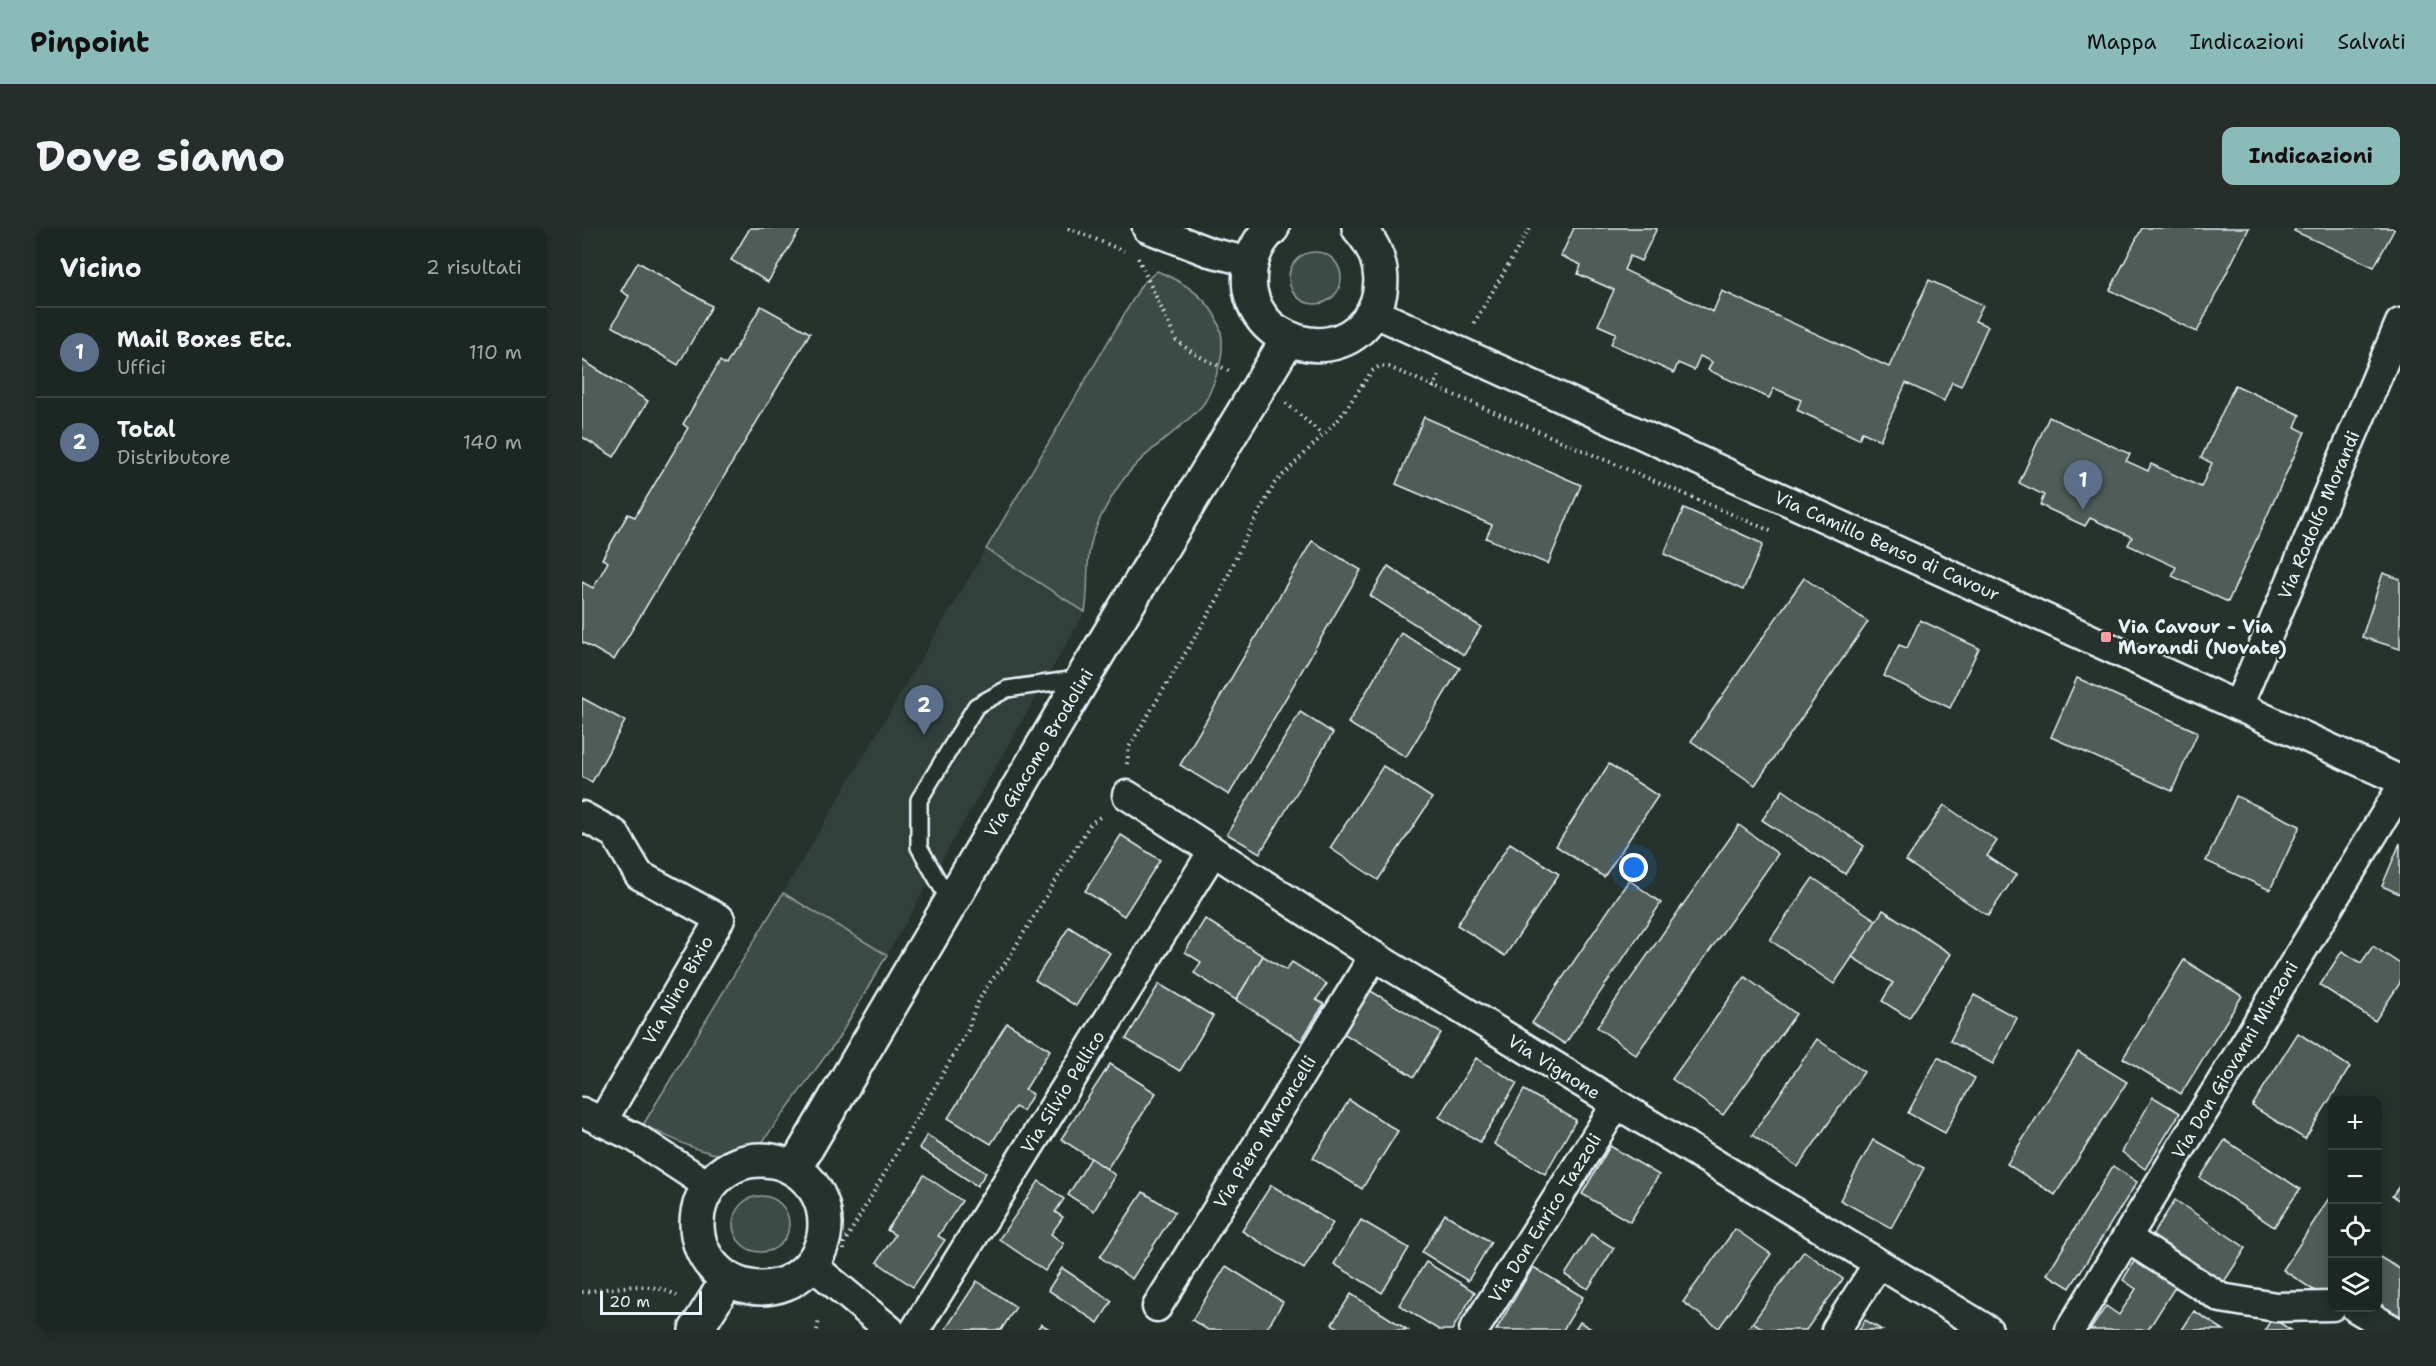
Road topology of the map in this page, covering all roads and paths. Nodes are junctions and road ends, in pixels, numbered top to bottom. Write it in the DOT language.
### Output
graph roads {
  1 [pos="1068,228"];
  2 [pos="1147,228"];
  3 [pos="1272,228"];
  4 [pos="1359,228"];
  5 [pos="1530,228"];
  6 [pos="1127,252"];
  7 [pos="1137,256"];
  8 [pos="1251,262"];
  9 [pos="1373,312"];
  10 [pos="2400,323"];
  11 [pos="1472,326"];
  12 [pos="1288,339"];
  13 [pos="1229,371"];
  14 [pos="1432,388"];
  15 [pos="1286,402"];
  16 [pos="1322,435"];
  17 [pos="1778,534"];
  18 [pos="1083,678"];
  19 [pos="2238,706"];
  20 [pos="2400,780"];
  21 [pos="2400,790"];
  22 [pos="1127,795"];
  23 [pos="582,816"];
  24 [pos="1212,853"];
  25 [pos="950,902"];
  26 [pos="1374,956"];
  27 [pos="1616,1105"];
  28 [pos="592,1117"];
  29 [pos="794,1169"];
  30 [pos="709,1186"];
  31 [pos="2127,1238"];
  32 [pos="1878,1264"];
  33 [pos="812,1265"];
  34 [pos="728,1280"];
  35 [pos="582,1292"];
  36 [pos="678,1296"];
  37 [pos="2328,1306"];
  38 [pos="1157,1307"];
  39 [pos="2363,1312"];
  40 [pos="819,1320"];
  41 [pos="696,1330"];
  42 [pos="817,1330"];
  43 [pos="890,1330"];
  44 [pos="915,1330"];
  45 [pos="1474,1330"];
  46 [pos="1836,1330"];
  47 [pos="1988,1330"];
  48 [pos="2070,1330"];
  49 [pos="2393,1330"];
  1 -- 6 [label="path"];
  2 -- 8 [label="street"];
  3 -- 8 [label="street"];
  4 -- 9 [label="street"];
  5 -- 11 [label="path"];
  7 -- 13 [label="path"];
  8 -- 12 [label="street"];
  9 -- 12 [label="street"];
  9 -- 19 [label="street, Via Camillo Benso di Cavour"];
  10 -- 19 [label="street, Via Rodolfo Morandi"];
  12 -- 18 [label="street, Via Giacomo Brodolini"];
  14 -- 17 [label="path"];
  15 -- 16 [label="path"];
  18 -- 25 [label="street, Via Giacomo Brodolini"];
  18 -- 25 [label="lane"];
  19 -- 20 [label="street, Via Camillo Benso di Cavour"];
  21 -- 31 [label="street, Via Don Giovanni Minzoni"];
  22 -- 24 [label="street, Via Vignone"];
  23 -- 28 [label="street, Via Nino Bixio"];
  24 -- 26 [label="street, Via Vignone"];
  24 -- 44 [label="street, Via Silvio Pellico"];
  25 -- 29 [label="street, Via Giacomo Brodolini"];
  26 -- 27 [label="street, Via Vignone"];
  26 -- 38 [label="street, Via Piero Maroncelli"];
  27 -- 32 [label="street, Via Vignone"];
  27 -- 45 [label="street, Via Don Enrico Tazzoli"];
  28 -- 30 [label="street"];
  29 -- 30 [label="street"];
  29 -- 33 [label="street"];
  30 -- 34 [label="street"];
  31 -- 37 [label="street"];
  31 -- 48 [label="street, Via Don Giovanni Minzoni"];
  32 -- 46 [label="street"];
  32 -- 47 [label="street, Via Vignone"];
  33 -- 34 [label="street"];
  33 -- 43 [label="street"];
  34 -- 41 [label="street"];
  35 -- 36 [label="path"];
  39 -- 49 [label="street"];
  40 -- 42 [label="path"];
}
